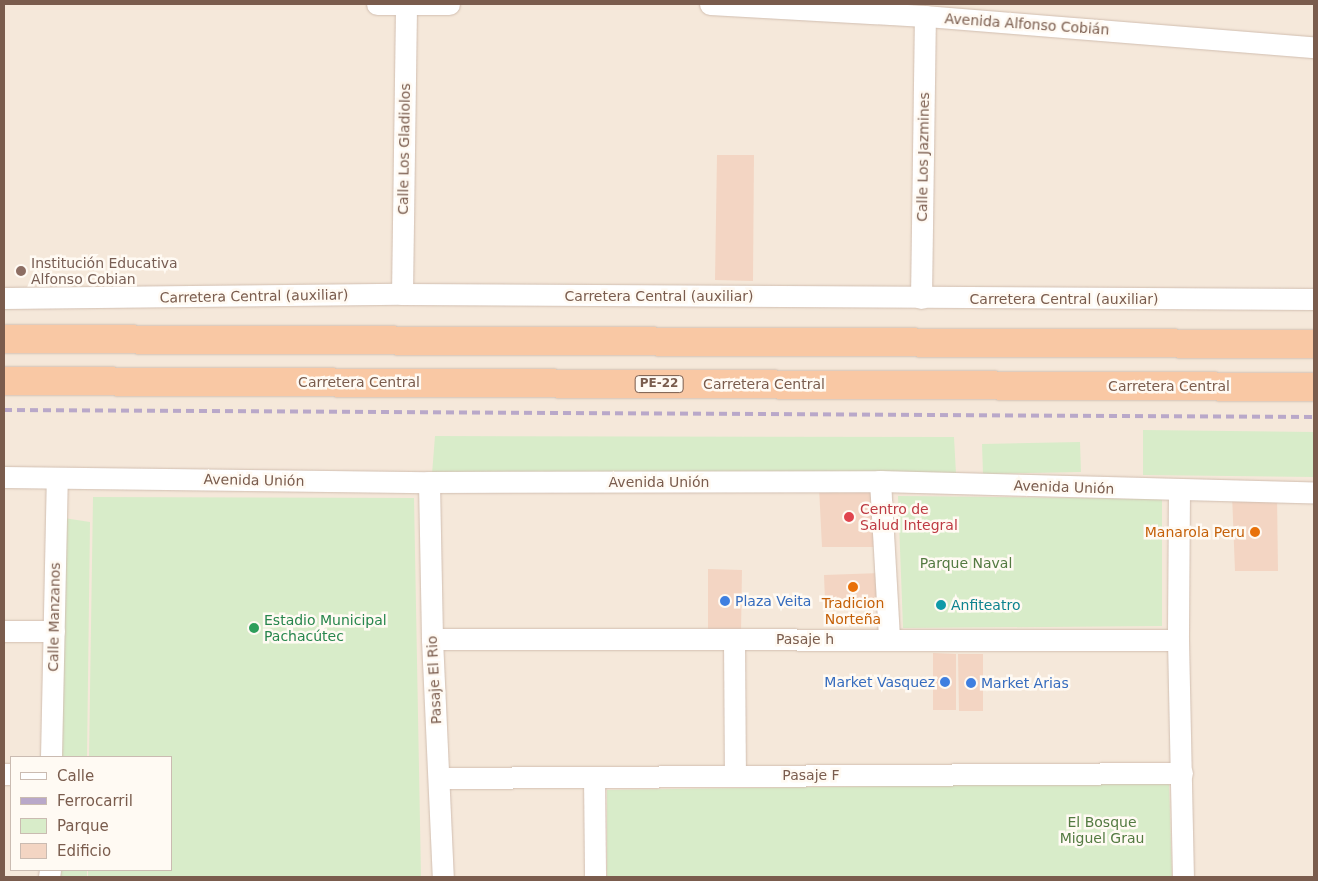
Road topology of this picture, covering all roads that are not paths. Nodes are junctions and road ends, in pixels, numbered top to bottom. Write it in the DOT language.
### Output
graph roads {
  1 [pos="377,4"];
  2 [pos="449,4"];
  3 [pos="710,4"];
  4 [pos="406,5"];
  5 [pos="925,16"];
  6 [pos="1314,46"];
  7 [pos="402,294"];
  8 [pos="4,298"];
  9 [pos="921,298"];
  10 [pos="1314,299"];
  11 [pos="4,339"];
  12 [pos="1314,344"];
  13 [pos="4,381"];
  14 [pos="1314,386"];
  15 [pos="4,477"];
  16 [pos="57,478"];
  17 [pos="880,481"];
  18 [pos="429,482"];
  19 [pos="1179,490"];
  20 [pos="1314,492"];
  21 [pos="4,631"];
  22 [pos="54,631"];
  23 [pos="432,638"];
  24 [pos="734,639"];
  25 [pos="889,639"];
  26 [pos="1178,640"];
  27 [pos="52,756"];
  28 [pos="1182,773"];
  29 [pos="735,776"];
  30 [pos="594,777"];
  31 [pos="440,778"];
  32 [pos="443,877"];
  33 [pos="595,877"];
  34 [pos="1183,877"];
  1 -- 4 [label="street"];
  2 -- 4 [label="street"];
  3 -- 5 [label="street, Avenida Alfonso Cobián"];
  4 -- 7 [label="street, Calle Los Gladiolos"];
  5 -- 6 [label="street, Avenida Alfonso Cobián"];
  5 -- 9 [label="street, Calle Los Jazmines"];
  7 -- 8 [label="street, Carretera Central (auxiliar)"];
  7 -- 9 [label="street, Carretera Central (auxiliar)"];
  9 -- 10 [label="street, Carretera Central (auxiliar)"];
  11 -- 12 [label="highway"];
  13 -- 14 [label="highway, Carretera Central / PE-22"];
  15 -- 16 [label="street, Avenida Unión"];
  16 -- 18 [label="street, Avenida Unión"];
  16 -- 22 [label="street, Calle Manzanos"];
  17 -- 18 [label="street, Avenida Unión"];
  17 -- 19 [label="street, Avenida Unión"];
  17 -- 25 [label="street"];
  18 -- 23 [label="street, Pasaje El Rio"];
  19 -- 20 [label="street, Avenida Unión"];
  19 -- 26 [label="street"];
  21 -- 22 [label="street"];
  22 -- 27 [label="street, Calle Manzanos"];
  23 -- 24 [label="street, Pasaje h"];
  23 -- 31 [label="street, Pasaje El Rio"];
  24 -- 25 [label="street, Pasaje h"];
  24 -- 29 [label="street"];
  25 -- 26 [label="street, Pasaje h"];
  26 -- 28 [label="street"];
  28 -- 29 [label="street, Pasaje F"];
  28 -- 34 [label="street"];
  29 -- 30 [label="street, Pasaje F"];
  30 -- 31 [label="street, Pasaje F"];
  30 -- 33 [label="street"];
  31 -- 32 [label="street, Pasaje El Rio"];
}
